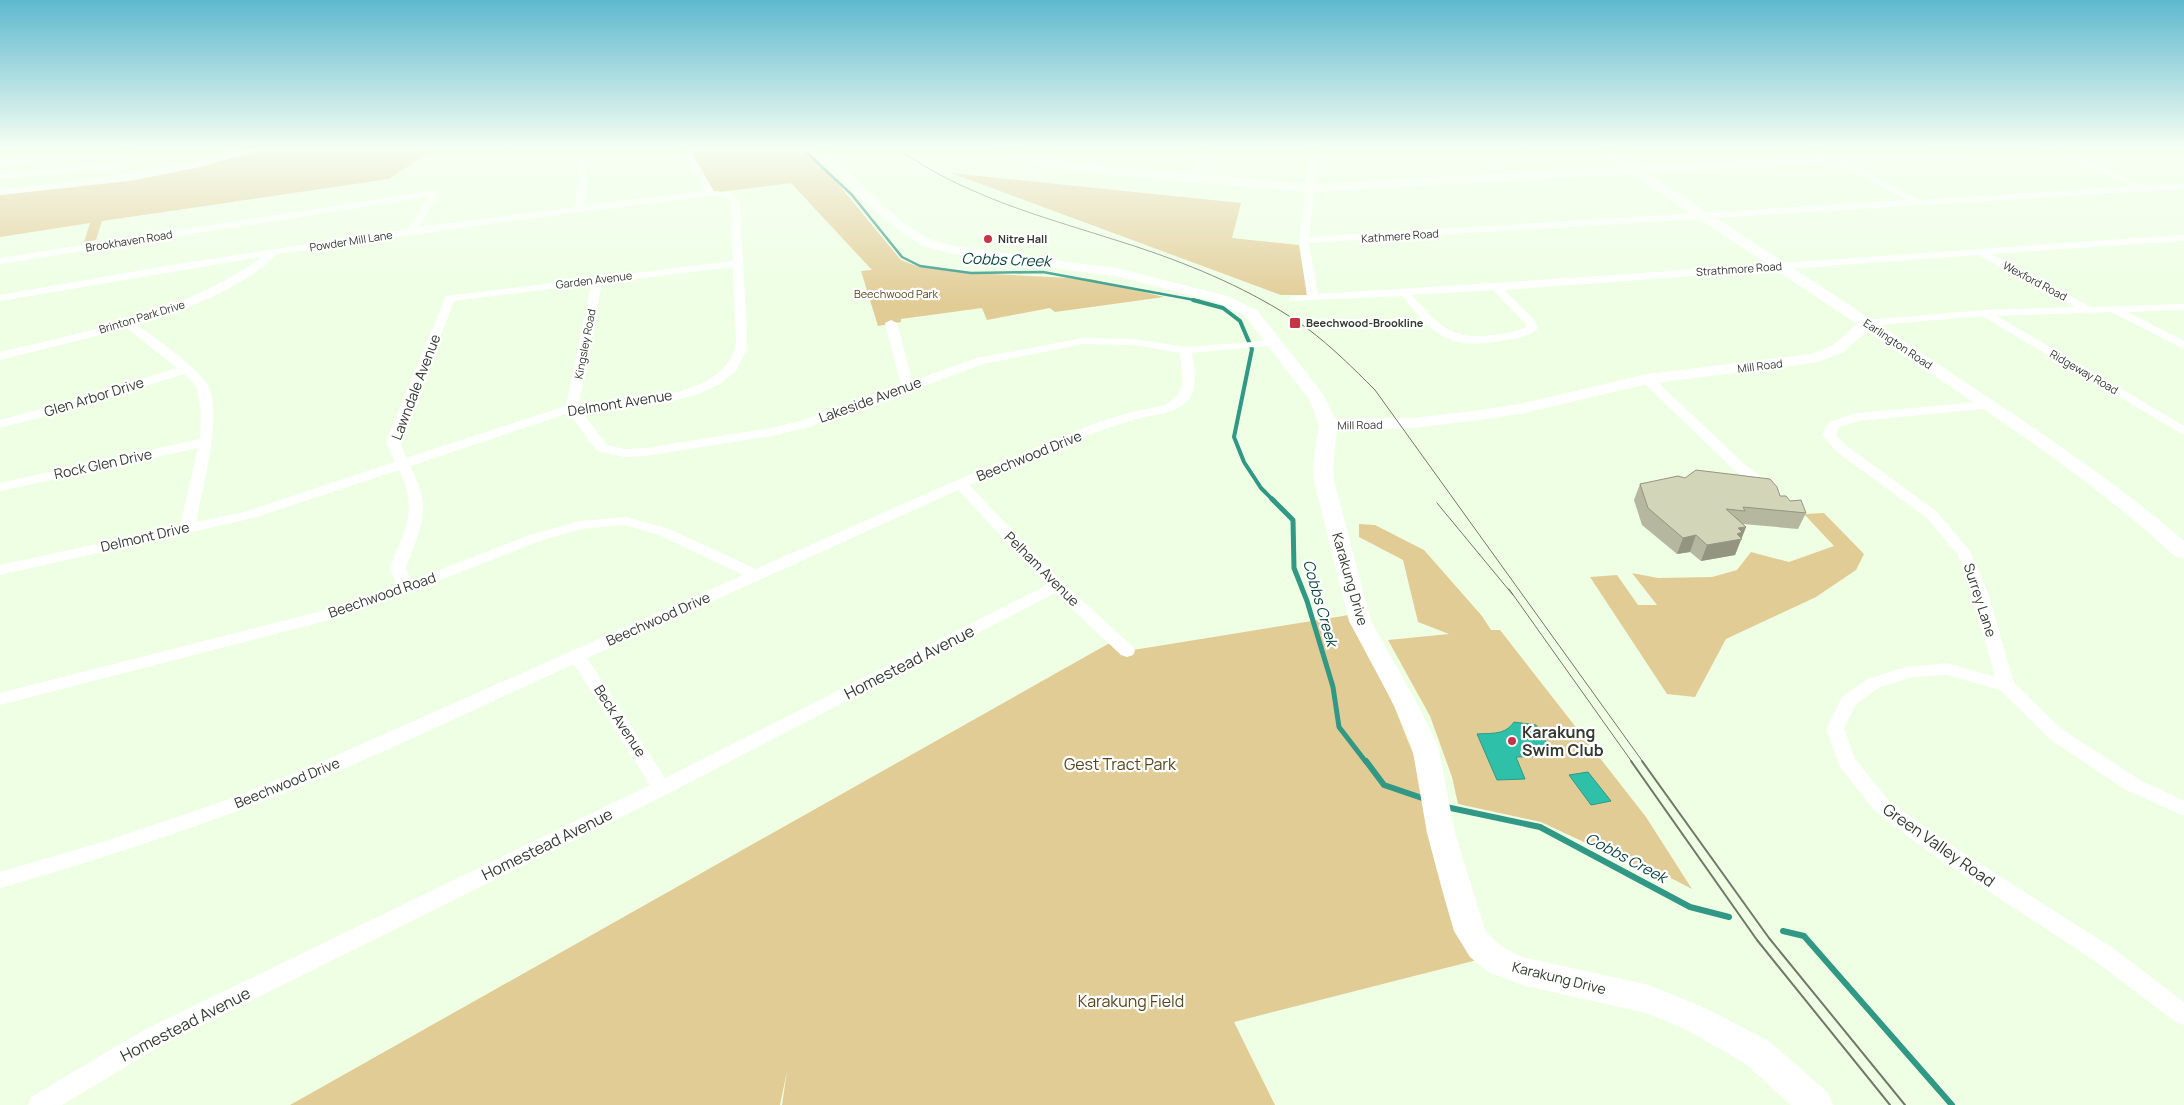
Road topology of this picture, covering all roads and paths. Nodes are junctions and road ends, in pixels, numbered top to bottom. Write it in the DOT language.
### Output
graph roads {
  1 [pos="393,200"];
  2 [pos="431,200"];
  3 [pos="581,200"];
  4 [pos="654,200"];
  5 [pos="733,200"];
  6 [pos="870,200"];
  7 [pos="1309,200"];
  8 [pos="1680,200"];
  9 [pos="1912,200"];
  10 [pos="1971,200"];
  11 [pos="1919,203"];
  12 [pos="580,208"];
  13 [pos="1705,216"];
  14 [pos="412,231"];
  15 [pos="2184,238"];
  16 [pos="1304,240"];
  17 [pos="1980,252"];
  18 [pos="272,254"];
  19 [pos="0,261"];
  20 [pos="739,263"];
  21 [pos="1780,266"];
  22 [pos="597,280"];
  23 [pos="1496,287"];
  24 [pos="1404,292"];
  25 [pos="0,298"];
  26 [pos="450,298"];
  27 [pos="1313,298"];
  28 [pos="1294,299"];
  29 [pos="2184,307"];
  30 [pos="2113,309"];
  31 [pos="2089,310"];
  32 [pos="1984,313"];
  33 [pos="128,323"];
  34 [pos="891,323"];
  35 [pos="1867,323"];
  36 [pos="1269,342"];
  37 [pos="2184,346"];
  38 [pos="1186,350"];
  39 [pos="0,356"];
  40 [pos="186,369"];
  41 [pos="1647,379"];
  42 [pos="907,386"];
  43 [pos="1988,405"];
  44 [pos="572,408"];
  45 [pos="0,424"];
  46 [pos="1328,426"];
  47 [pos="2184,431"];
  48 [pos="206,442"];
  49 [pos="404,463"];
  50 [pos="960,484"];
  51 [pos="0,487"];
  52 [pos="1778,500"];
  53 [pos="290,502"];
  54 [pos="187,528"];
  55 [pos="2184,552"];
  56 [pos="0,570"];
  57 [pos="755,575"];
  58 [pos="1058,586"];
  59 [pos="406,588"];
  60 [pos="1127,651"];
  61 [pos="577,655"];
  62 [pos="2006,686"];
  63 [pos="0,699"];
  64 [pos="662,788"];
  65 [pos="2184,809"];
  66 [pos="0,880"];
  67 [pos="2184,1015"];
  68 [pos="40,1105"];
  69 [pos="1816,1105"];
  1 -- 19 [label="street, Brookhaven Road"];
  2 -- 14 [label="street, Brookhaven Road"];
  3 -- 12 [label="street"];
  4 -- 12 [label="street, Powder Mill Lane"];
  5 -- 20 [label="street, Delmont Avenue"];
  6 -- 36 [label="street, Karakung Drive"];
  7 -- 16 [label="street"];
  8 -- 13 [label="street, Earlington Road"];
  9 -- 11 [label="street"];
  10 -- 11 [label="street, Kathmere Road"];
  11 -- 13 [label="street, Kathmere Road"];
  12 -- 14 [label="street, Powder Mill Lane"];
  13 -- 16 [label="street, Kathmere Road"];
  13 -- 21 [label="street, Earlington Road"];
  14 -- 18 [label="street, Powder Mill Lane"];
  15 -- 17 [label="street, Strathmore Road"];
  16 -- 27 [label="street"];
  17 -- 21 [label="street, Strathmore Road"];
  17 -- 31 [label="street, Wexford Road"];
  18 -- 25 [label="street, Powder Mill Lane"];
  18 -- 33 [label="street, Brinton Park Drive"];
  20 -- 22 [label="street, Garden Avenue"];
  20 -- 44 [label="street, Delmont Avenue"];
  21 -- 23 [label="street, Strathmore Road"];
  21 -- 35 [label="street, Earlington Road"];
  22 -- 26 [label="street, Garden Avenue"];
  22 -- 44 [label="street, Kingsley Road"];
  23 -- 24 [label="street, Strathmore Road"];
  23 -- 24 [label="street"];
  24 -- 27 [label="street, Strathmore Road"];
  26 -- 49 [label="street, Lawndale Avenue"];
  27 -- 28 [label="street, Strathmore Road"];
  29 -- 30 [label="street"];
  30 -- 31 [label="street"];
  30 -- 37 [label="street"];
  31 -- 32 [label="street"];
  32 -- 35 [label="street"];
  32 -- 47 [label="street, Ridgeway Road"];
  33 -- 39 [label="street, Brinton Park Drive"];
  33 -- 40 [label="street"];
  34 -- 42 [label="street"];
  35 -- 41 [label="street, Mill Road"];
  35 -- 43 [label="street, Earlington Road"];
  36 -- 38 [label="street"];
  36 -- 46 [label="street, Karakung Drive"];
  38 -- 42 [label="street, Lakeside Avenue"];
  38 -- 50 [label="street, Beechwood Drive"];
  40 -- 45 [label="street, Glen Arbor Drive"];
  40 -- 48 [label="street"];
  41 -- 46 [label="street, Mill Road"];
  41 -- 52 [label="street"];
  42 -- 44 [label="street, Lakeside Avenue"];
  43 -- 55 [label="street, Earlington Road"];
  43 -- 62 [label="street, Surrey Lane"];
  44 -- 49 [label="street, Delmont Avenue"];
  46 -- 69 [label="street, Karakung Drive"];
  48 -- 51 [label="street, Rock Glen Drive"];
  48 -- 54 [label="street"];
  49 -- 53 [label="street, Delmont Avenue"];
  49 -- 59 [label="street, Lawndale Avenue"];
  50 -- 57 [label="street, Beechwood Drive"];
  50 -- 58 [label="street, Pelham Avenue"];
  53 -- 54 [label="street, Delmont Drive"];
  54 -- 56 [label="street, Delmont Drive"];
  57 -- 59 [label="street, Beechwood Road"];
  57 -- 61 [label="street, Beechwood Drive"];
  58 -- 60 [label="street, Pelham Avenue"];
  58 -- 64 [label="street, Homestead Avenue"];
  59 -- 63 [label="street, Beechwood Road"];
  61 -- 64 [label="street, Beck Avenue"];
  61 -- 66 [label="street, Beechwood Drive"];
  62 -- 65 [label="street"];
  62 -- 67 [label="street, Green Valley Road"];
  64 -- 68 [label="street, Homestead Avenue"];
}
